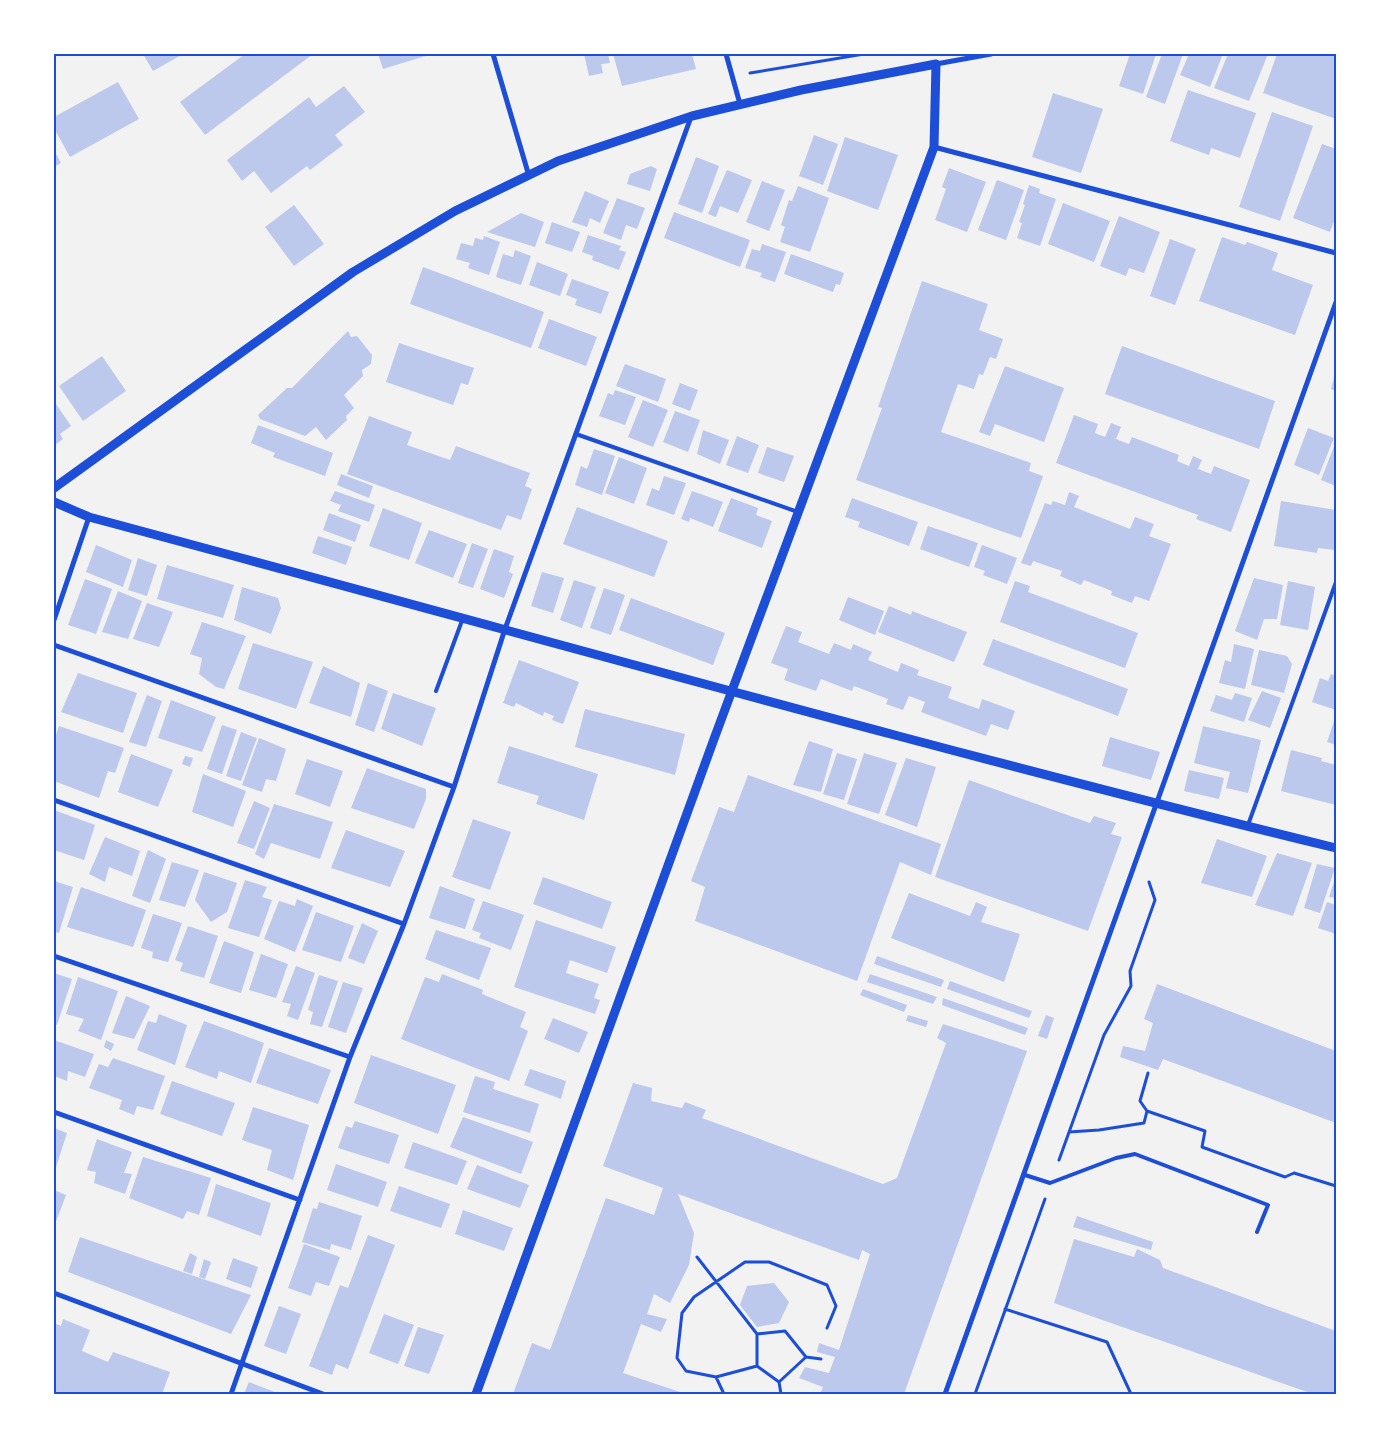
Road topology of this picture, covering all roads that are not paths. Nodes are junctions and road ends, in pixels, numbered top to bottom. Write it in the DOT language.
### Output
graph roads {
  1 [pos="493,54"];
  2 [pos="726,54"];
  3 [pos="991,54"];
  4 [pos="936,64"];
  5 [pos="740,104"];
  6 [pos="692,116"];
  7 [pos="934,147"];
  8 [pos="529,176"];
  9 [pos="1336,253"];
  10 [pos="1336,302"];
  11 [pos="576,434"];
  12 [pos="54,488"];
  13 [pos="54,502"];
  14 [pos="799,512"];
  15 [pos="89,517"];
  16 [pos="1336,582"];
  17 [pos="462,618"];
  18 [pos="54,620"];
  19 [pos="505,629"];
  20 [pos="54,645"];
  21 [pos="436,691"];
  22 [pos="732,691"];
  23 [pos="454,787"];
  24 [pos="54,800"];
  25 [pos="1156,804"];
  26 [pos="1247,826"];
  27 [pos="1336,848"];
  28 [pos="404,924"];
  29 [pos="54,956"];
  30 [pos="350,1057"];
  31 [pos="54,1112"];
  32 [pos="1025,1175"];
  33 [pos="300,1200"];
  34 [pos="1257,1232"];
  35 [pos="54,1293"];
  36 [pos="242,1363"];
  37 [pos="231,1394"];
  38 [pos="323,1394"];
  39 [pos="476,1394"];
  40 [pos="945,1394"];
  1 -- 8 [label="street"];
  2 -- 5 [label="street"];
  3 -- 4 [label="street"];
  4 -- 5 [label="street"];
  4 -- 7 [label="street"];
  5 -- 6 [label="street"];
  6 -- 8 [label="street"];
  6 -- 11 [label="street"];
  7 -- 9 [label="street"];
  7 -- 14 [label="street"];
  8 -- 12 [label="street"];
  10 -- 25 [label="street"];
  11 -- 14 [label="lane"];
  11 -- 19 [label="street"];
  13 -- 15 [label="street"];
  14 -- 22 [label="street"];
  15 -- 17 [label="street"];
  15 -- 18 [label="street"];
  16 -- 26 [label="lane"];
  17 -- 19 [label="street"];
  17 -- 21 [label="lane"];
  19 -- 22 [label="street"];
  19 -- 23 [label="street"];
  20 -- 23 [label="street"];
  22 -- 25 [label="street"];
  22 -- 39 [label="street"];
  23 -- 28 [label="street"];
  24 -- 28 [label="street"];
  25 -- 26 [label="street"];
  25 -- 32 [label="street"];
  26 -- 27 [label="street"];
  28 -- 30 [label="street"];
  29 -- 30 [label="street"];
  30 -- 33 [label="street"];
  31 -- 33 [label="street"];
  32 -- 34 [label="lane"];
  32 -- 40 [label="street"];
  33 -- 36 [label="street"];
  35 -- 36 [label="street"];
  36 -- 37 [label="street"];
  36 -- 38 [label="street"];
}
